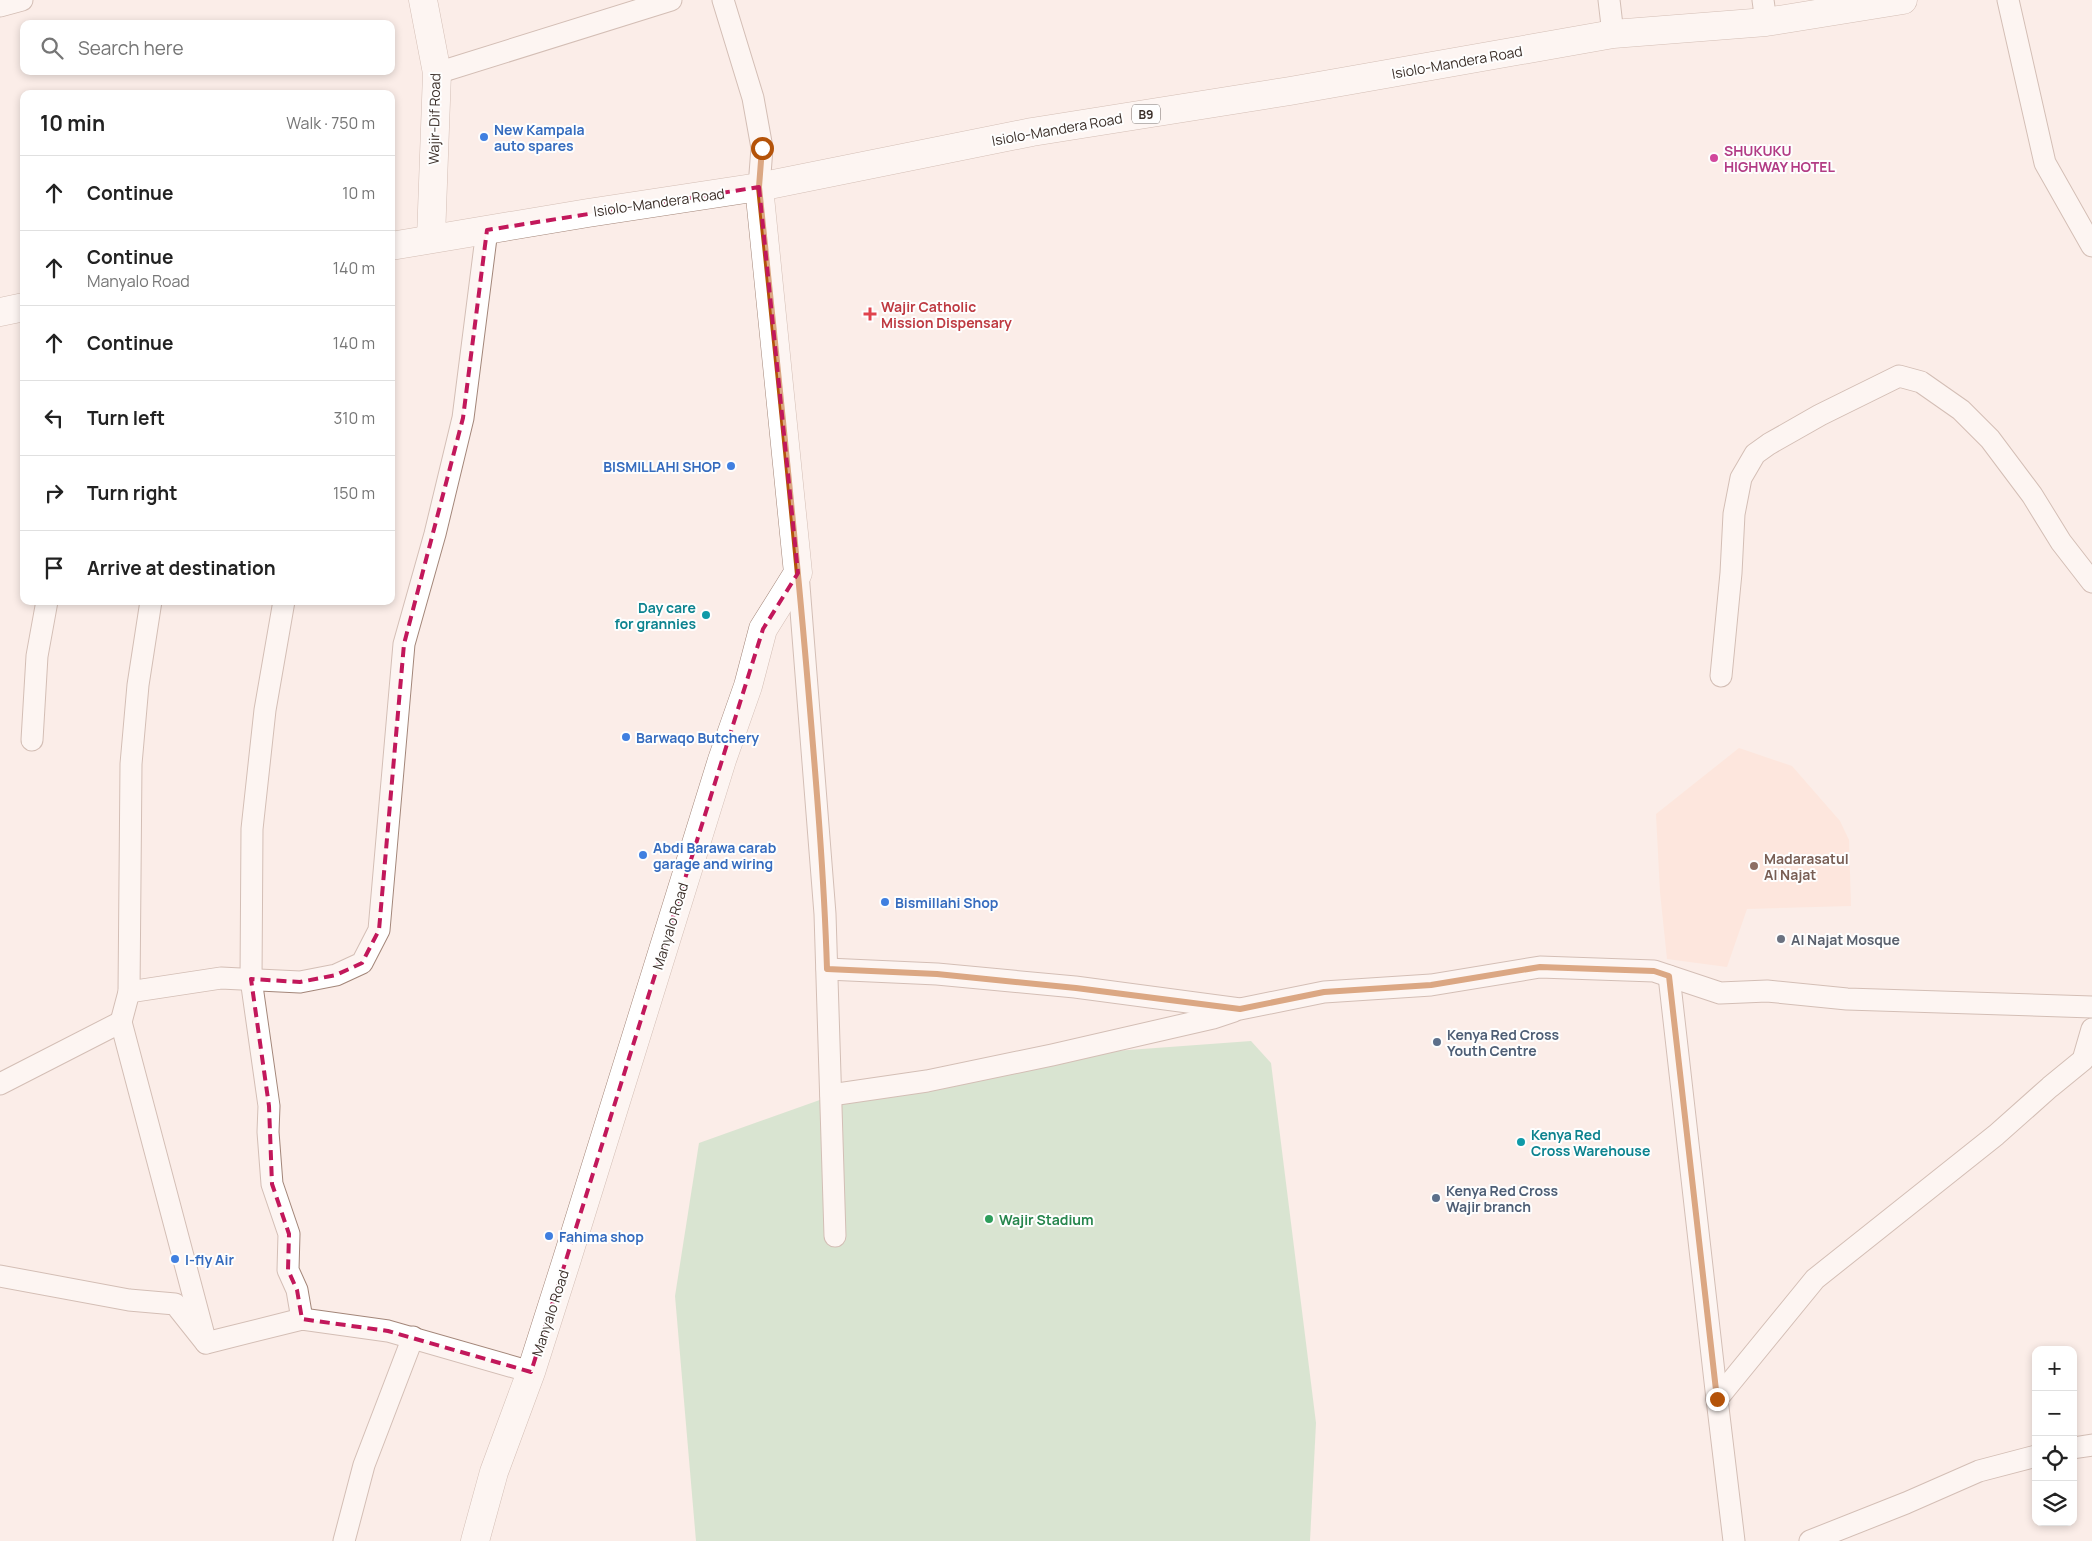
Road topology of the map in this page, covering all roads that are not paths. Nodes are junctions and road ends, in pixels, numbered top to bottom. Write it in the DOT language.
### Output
graph roads {
  1 [pos="22,0"];
  2 [pos="423,0"];
  3 [pos="671,0"];
  4 [pos="723,0"];
  5 [pos="1609,0"];
  6 [pos="1903,0"];
  7 [pos="2008,0"];
  8 [pos="0,6"];
  9 [pos="1765,11"];
  10 [pos="1613,34"];
  11 [pos="437,73"];
  12 [pos="759,187"];
  13 [pos="487,230"];
  14 [pos="431,238"];
  15 [pos="395,245"];
  16 [pos="2092,246"];
  17 [pos="20,308"];
  18 [pos="0,312"];
  19 [pos="798,574"];
  20 [pos="2092,582"];
  21 [pos="46,605"];
  22 [pos="151,605"];
  23 [pos="283,605"];
  24 [pos="1721,676"];
  25 [pos="32,740"];
  26 [pos="827,969"];
  27 [pos="1669,976"];
  28 [pos="251,979"];
  29 [pos="129,992"];
  30 [pos="2092,1007"];
  31 [pos="1240,1009"];
  32 [pos="121,1022"];
  33 [pos="2092,1029"];
  34 [pos="0,1084"];
  35 [pos="831,1095"];
  36 [pos="835,1236"];
  37 [pos="0,1276"];
  38 [pos="302,1319"];
  39 [pos="413,1337"];
  40 [pos="206,1343"];
  41 [pos="531,1372"];
  42 [pos="1717,1399"];
  43 [pos="2092,1445"];
  44 [pos="2077,1447"];
  45 [pos="2032,1457"];
  46 [pos="344,1541"];
  47 [pos="475,1541"];
  48 [pos="1734,1541"];
  49 [pos="1810,1541"];
  1 -- 8 [label="street"];
  2 -- 11 [label="main road, Wajir-Dif Road"];
  3 -- 11 [label="street"];
  4 -- 12 [label="street"];
  5 -- 10 [label="street"];
  6 -- 9 [label="main road, Isiolo-Mandera Road / B9"];
  7 -- 16 [label="street"];
  9 -- 10 [label="main road, Isiolo-Mandera Road / B9"];
  10 -- 12 [label="main road, Isiolo-Mandera Road / B9"];
  11 -- 14 [label="main road, Wajir-Dif Road"];
  12 -- 13 [label="main road, Isiolo-Mandera Road / B9"];
  12 -- 19 [label="main road"];
  13 -- 14 [label="main road, Isiolo-Mandera Road / B9"];
  13 -- 28 [label="street"];
  14 -- 15 [label="main road, Isiolo-Mandera Road / B9"];
  17 -- 18 [label="main road"];
  19 -- 26 [label="street"];
  19 -- 41 [label="main road, Manyalo Road"];
  20 -- 24 [label="street"];
  21 -- 25 [label="street"];
  22 -- 29 [label="street"];
  23 -- 28 [label="street"];
  26 -- 31 [label="street"];
  26 -- 35 [label="street"];
  27 -- 30 [label="street"];
  27 -- 31 [label="street"];
  27 -- 42 [label="street"];
  28 -- 29 [label="street"];
  28 -- 38 [label="street"];
  29 -- 32 [label="street"];
  31 -- 35 [label="street"];
  32 -- 34 [label="street"];
  32 -- 40 [label="street"];
  33 -- 42 [label="street"];
  35 -- 36 [label="street"];
  37 -- 40 [label="street"];
  38 -- 39 [label="street"];
  38 -- 40 [label="street"];
  39 -- 41 [label="street"];
  39 -- 46 [label="street"];
  41 -- 47 [label="main road, Manyalo Road"];
  42 -- 48 [label="street"];
  43 -- 44 [label="street"];
  45 -- 49 [label="street"];
}
